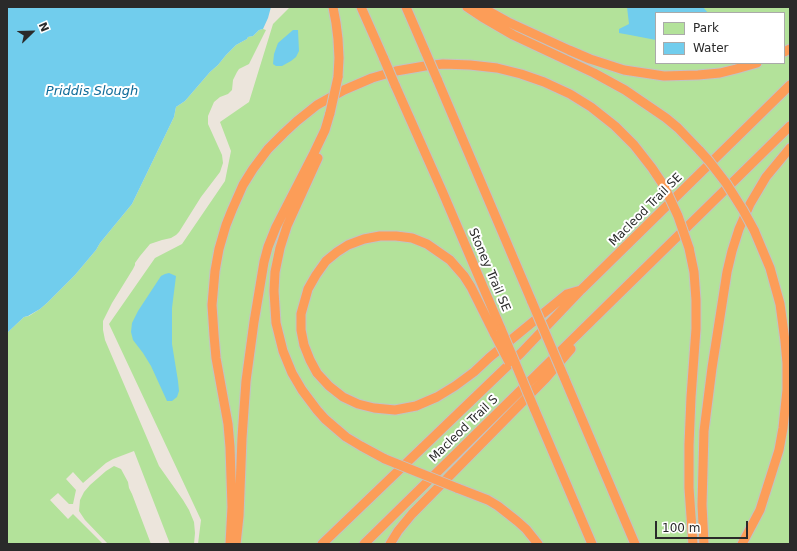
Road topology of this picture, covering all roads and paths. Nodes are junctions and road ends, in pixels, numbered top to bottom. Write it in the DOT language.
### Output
graph roads {
  1 [pos="333,7"];
  2 [pos="361,7"];
  3 [pos="406,7"];
  4 [pos="467,7"];
  5 [pos="481,7"];
  6 [pos="753,64"];
  7 [pos="790,85"];
  8 [pos="329,118"];
  9 [pos="790,126"];
  10 [pos="790,148"];
  11 [pos="581,290"];
  12 [pos="582,331"];
  13 [pos="498,332"];
  14 [pos="521,354"];
  15 [pos="230,544"];
  16 [pos="236,544"];
  17 [pos="322,544"];
  18 [pos="364,544"];
  19 [pos="390,544"];
  20 [pos="538,544"];
  21 [pos="592,544"];
  22 [pos="634,544"];
  23 [pos="693,544"];
  24 [pos="704,544"];
  25 [pos="742,544"];
  1 -- 8 [label="highway, bridge"];
  2 -- 13 [label="highway, Stoney Trail SE, bridge"];
  3 -- 22 [label="highway, bridge"];
  4 -- 25 [label="highway, bridge"];
  5 -- 6 [label="highway"];
  7 -- 11 [label="highway, Macleod Trail SE"];
  8 -- 16 [label="highway"];
  8 -- 20 [label="highway, bridge"];
  9 -- 12 [label="highway"];
  10 -- 24 [label="highway"];
  11 -- 13 [label="highway"];
  11 -- 14 [label="highway, Macleod Trail SE"];
  12 -- 18 [label="highway, Macleod Trail S"];
  12 -- 19 [label="highway"];
  13 -- 21 [label="highway, Stoney Trail SE, bridge"];
  14 -- 17 [label="highway, Macleod Trail S"];
  15 -- 23 [label="highway, bridge"];
}
